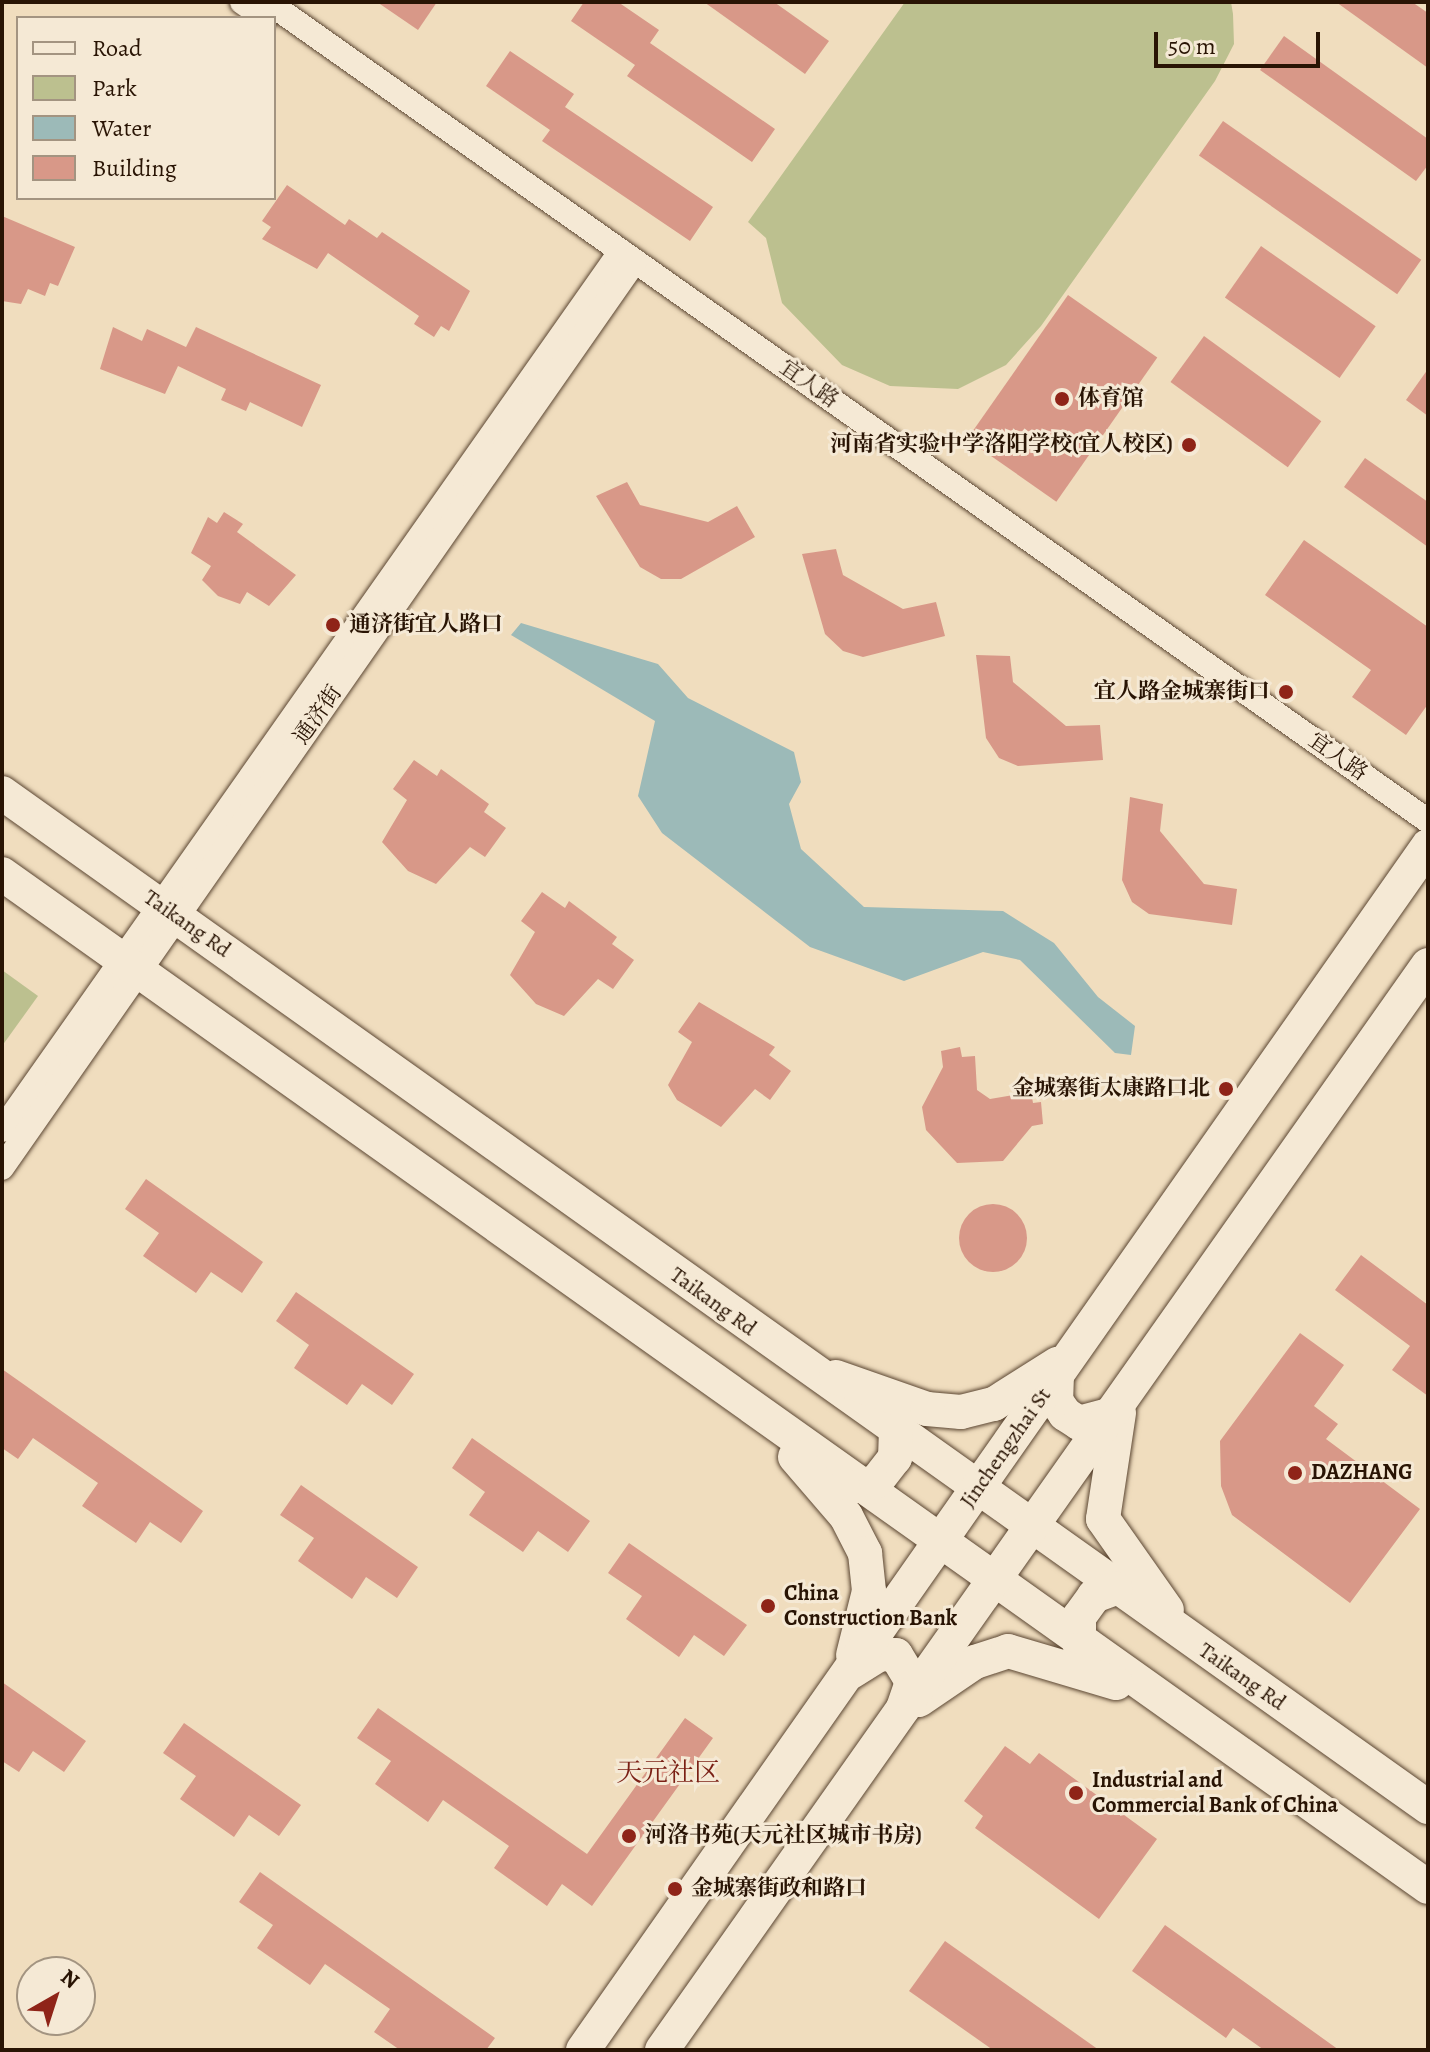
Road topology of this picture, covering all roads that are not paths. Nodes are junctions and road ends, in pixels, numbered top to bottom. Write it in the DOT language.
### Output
graph roads {
  1 [pos="242,2"];
  2 [pos="268,2"];
  3 [pos="262,16"];
  4 [pos="276,25"];
  5 [pos="624,262"];
  6 [pos="2,793"];
  7 [pos="1428,821"];
  8 [pos="1428,839"];
  9 [pos="1428,846"];
  10 [pos="2,874"];
  11 [pos="169,911"];
  12 [pos="131,965"];
  13 [pos="1428,965"];
  14 [pos="2,1130"];
  15 [pos="2,1168"];
  16 [pos="801,1365"];
  17 [pos="1064,1365"];
  18 [pos="1116,1406"];
  19 [pos="758,1415"];
  20 [pos="896,1433"];
  21 [pos="858,1486"];
  22 [pos="976,1490"];
  23 [pos="1030,1528"];
  24 [pos="939,1544"];
  25 [pos="992,1583"];
  26 [pos="1116,1588"];
  27 [pos="1193,1642"];
  28 [pos="1079,1643"];
  29 [pos="848,1674"];
  30 [pos="1155,1697"];
  31 [pos="902,1711"];
  32 [pos="1428,1807"];
  33 [pos="1428,1887"];
  34 [pos="583,2050"];
  35 [pos="662,2050"];
  1 -- 3 [label="street"];
  2 -- 5 [label="street, 宜人路"];
  4 -- 5 [label="street, 宜人路"];
  5 -- 7 [label="street, 宜人路"];
  5 -- 8 [label="street, 宜人路"];
  5 -- 11 [label="street, 通济街"];
  6 -- 11 [label="main road, Taikang Rd"];
  9 -- 17 [label="main road, Jinchengzhai St"];
  10 -- 12 [label="main road"];
  11 -- 12 [label="street, 通济街"];
  11 -- 16 [label="main road, Taikang Rd"];
  12 -- 14 [label="street, 通济街"];
  12 -- 15 [label="street, 通济街"];
  12 -- 19 [label="main road"];
  13 -- 18 [label="main road"];
  16 -- 17 [label="main road"];
  16 -- 20 [label="main road, Taikang Rd"];
  17 -- 18 [label="main road"];
  17 -- 22 [label="main road, Jinchengzhai St"];
  18 -- 23 [label="main road"];
  18 -- 27 [label="main road"];
  19 -- 21 [label="main road"];
  19 -- 29 [label="main road"];
  20 -- 21 [label="main road"];
  20 -- 22 [label="main road, Taikang Rd"];
  21 -- 24 [label="main road"];
  22 -- 23 [label="main road, Taikang Rd"];
  22 -- 24 [label="main road, Jinchengzhai St"];
  23 -- 25 [label="main road"];
  23 -- 26 [label="main road, Taikang Rd"];
  24 -- 25 [label="main road"];
  24 -- 29 [label="main road, Jinchengzhai St"];
  25 -- 28 [label="main road"];
  25 -- 31 [label="main road"];
  26 -- 27 [label="main road, Taikang Rd"];
  26 -- 28 [label="main road"];
  27 -- 32 [label="main road, Taikang Rd"];
  28 -- 30 [label="main road"];
  29 -- 31 [label="main road"];
  29 -- 34 [label="main road, Jinchengzhai St"];
  30 -- 31 [label="main road"];
  30 -- 33 [label="main road"];
  31 -- 35 [label="main road"];
}
